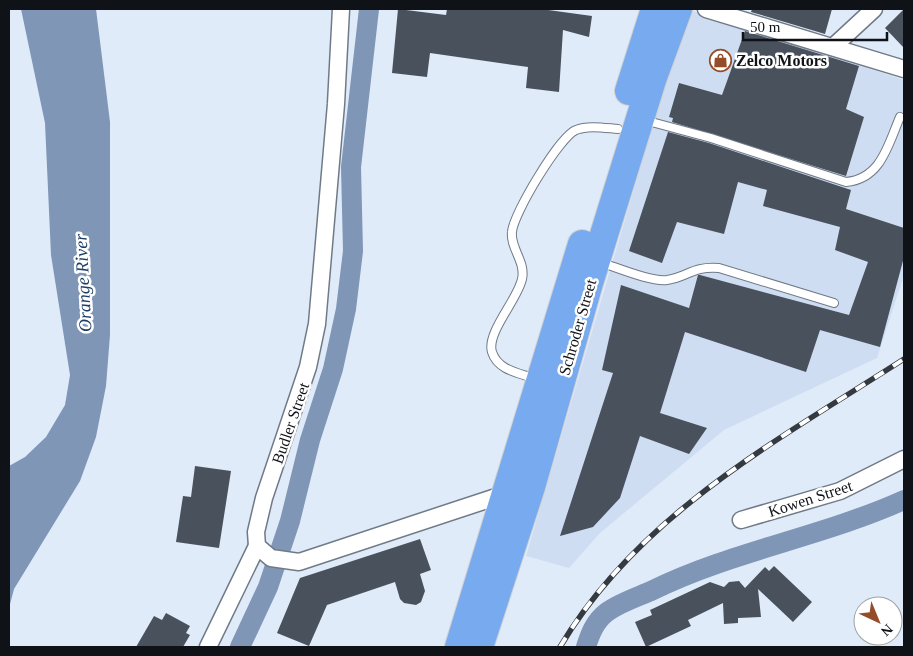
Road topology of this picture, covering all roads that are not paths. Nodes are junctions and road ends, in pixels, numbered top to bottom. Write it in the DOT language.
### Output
graph roads {
  1 [pos="341,9"];
  2 [pos="655,9"];
  3 [pos="678,9"];
  4 [pos="706,9"];
  5 [pos="874,9"];
  6 [pos="834,46"];
  7 [pos="904,69"];
  8 [pos="900,117"];
  9 [pos="629,124"];
  10 [pos="587,258"];
  11 [pos="834,302"];
  12 [pos="540,381"];
  13 [pos="904,459"];
  14 [pos="519,490"];
  15 [pos="741,520"];
  16 [pos="257,546"];
  17 [pos="208,647"];
  18 [pos="458,647"];
  19 [pos="479,647"];
  1 -- 16 [label="street, Budler Street"];
  2 -- 9 [label="highway, Schroder Street"];
  3 -- 9 [label="highway, Schroder Street"];
  4 -- 6 [label="street"];
  5 -- 6 [label="street"];
  6 -- 7 [label="street"];
  8 -- 9 [label="lane"];
  9 -- 10 [label="highway, Schroder Street"];
  9 -- 12 [label="lane"];
  10 -- 11 [label="lane"];
  10 -- 12 [label="highway, Schroder Street"];
  10 -- 14 [label="highway, Schroder Street"];
  12 -- 14 [label="highway, Schroder Street"];
  13 -- 15 [label="street, Kowen Street"];
  14 -- 16 [label="street"];
  14 -- 18 [label="highway, Schroder Street"];
  14 -- 19 [label="highway, Schroder Street"];
  16 -- 17 [label="street"];
}
